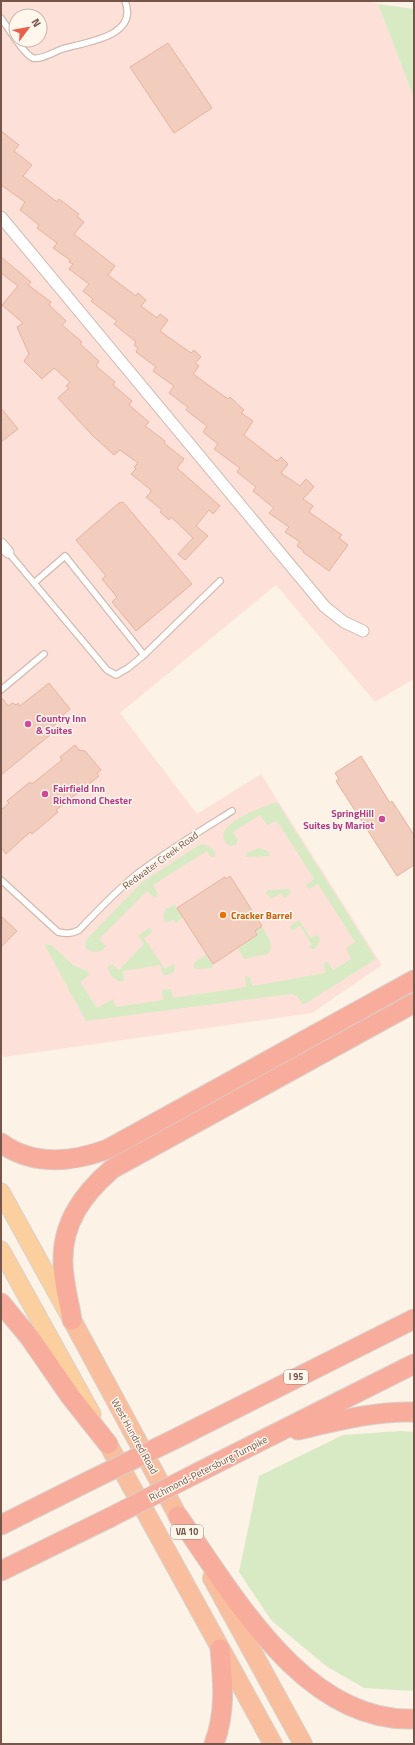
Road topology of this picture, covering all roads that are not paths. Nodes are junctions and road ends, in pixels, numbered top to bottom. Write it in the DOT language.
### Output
graph roads {
  1 [pos="125,1"];
  2 [pos="1,18"];
  3 [pos="8,28"];
  4 [pos="22,48"];
  5 [pos="1,217"];
  6 [pos="4,548"];
  7 [pos="220,581"];
  8 [pos="34,583"];
  9 [pos="363,631"];
  10 [pos="44,654"];
  11 [pos="144,655"];
  12 [pos="1,690"];
  13 [pos="232,810"];
  14 [pos="1,880"];
  15 [pos="414,980"];
  16 [pos="414,1003"];
  17 [pos="1,1143"];
  18 [pos="1,1192"];
  19 [pos="1,1250"];
  20 [pos="1,1302"];
  21 [pos="414,1319"];
  22 [pos="72,1320"];
  23 [pos="414,1364"];
  24 [pos="414,1412"];
  25 [pos="268,1437"];
  26 [pos="108,1444"];
  27 [pos="178,1516"];
  28 [pos="9,1519"];
  29 [pos="1,1525"];
  30 [pos="1,1571"];
  31 [pos="220,1649"];
  32 [pos="414,1719"];
  33 [pos="214,1744"];
  34 [pos="273,1744"];
  35 [pos="303,1744"];
  1 -- 4 [label="lane"];
  2 -- 3 [label="lane"];
  5 -- 9 [label="street"];
  6 -- 8 [label="lane"];
  7 -- 11 [label="lane"];
  8 -- 11 [label="lane"];
  8 -- 11 [label="lane"];
  10 -- 12 [label="lane"];
  13 -- 14 [label="lane, Redwater Creek Road"];
  15 -- 17 [label="highway"];
  16 -- 22 [label="highway"];
  18 -- 22 [label="main road, West Hundred Road / VA 10"];
  19 -- 26 [label="main road, VA 10"];
  20 -- 26 [label="highway"];
  21 -- 28 [label="highway, I 95, bridge"];
  22 -- 27 [label="highway, West Hundred Road / VA 10"];
  23 -- 25 [label="highway, Richmond-Petersburg Turnpike"];
  24 -- 25 [label="highway"];
  25 -- 30 [label="highway, Richmond-Petersburg Turnpike, bridge"];
  26 -- 31 [label="highway, VA 10"];
  27 -- 32 [label="highway"];
  27 -- 35 [label="highway, West Hundred Road / VA 10"];
  28 -- 29 [label="highway, I 95"];
  31 -- 33 [label="highway"];
  31 -- 34 [label="highway, VA 10"];
}
